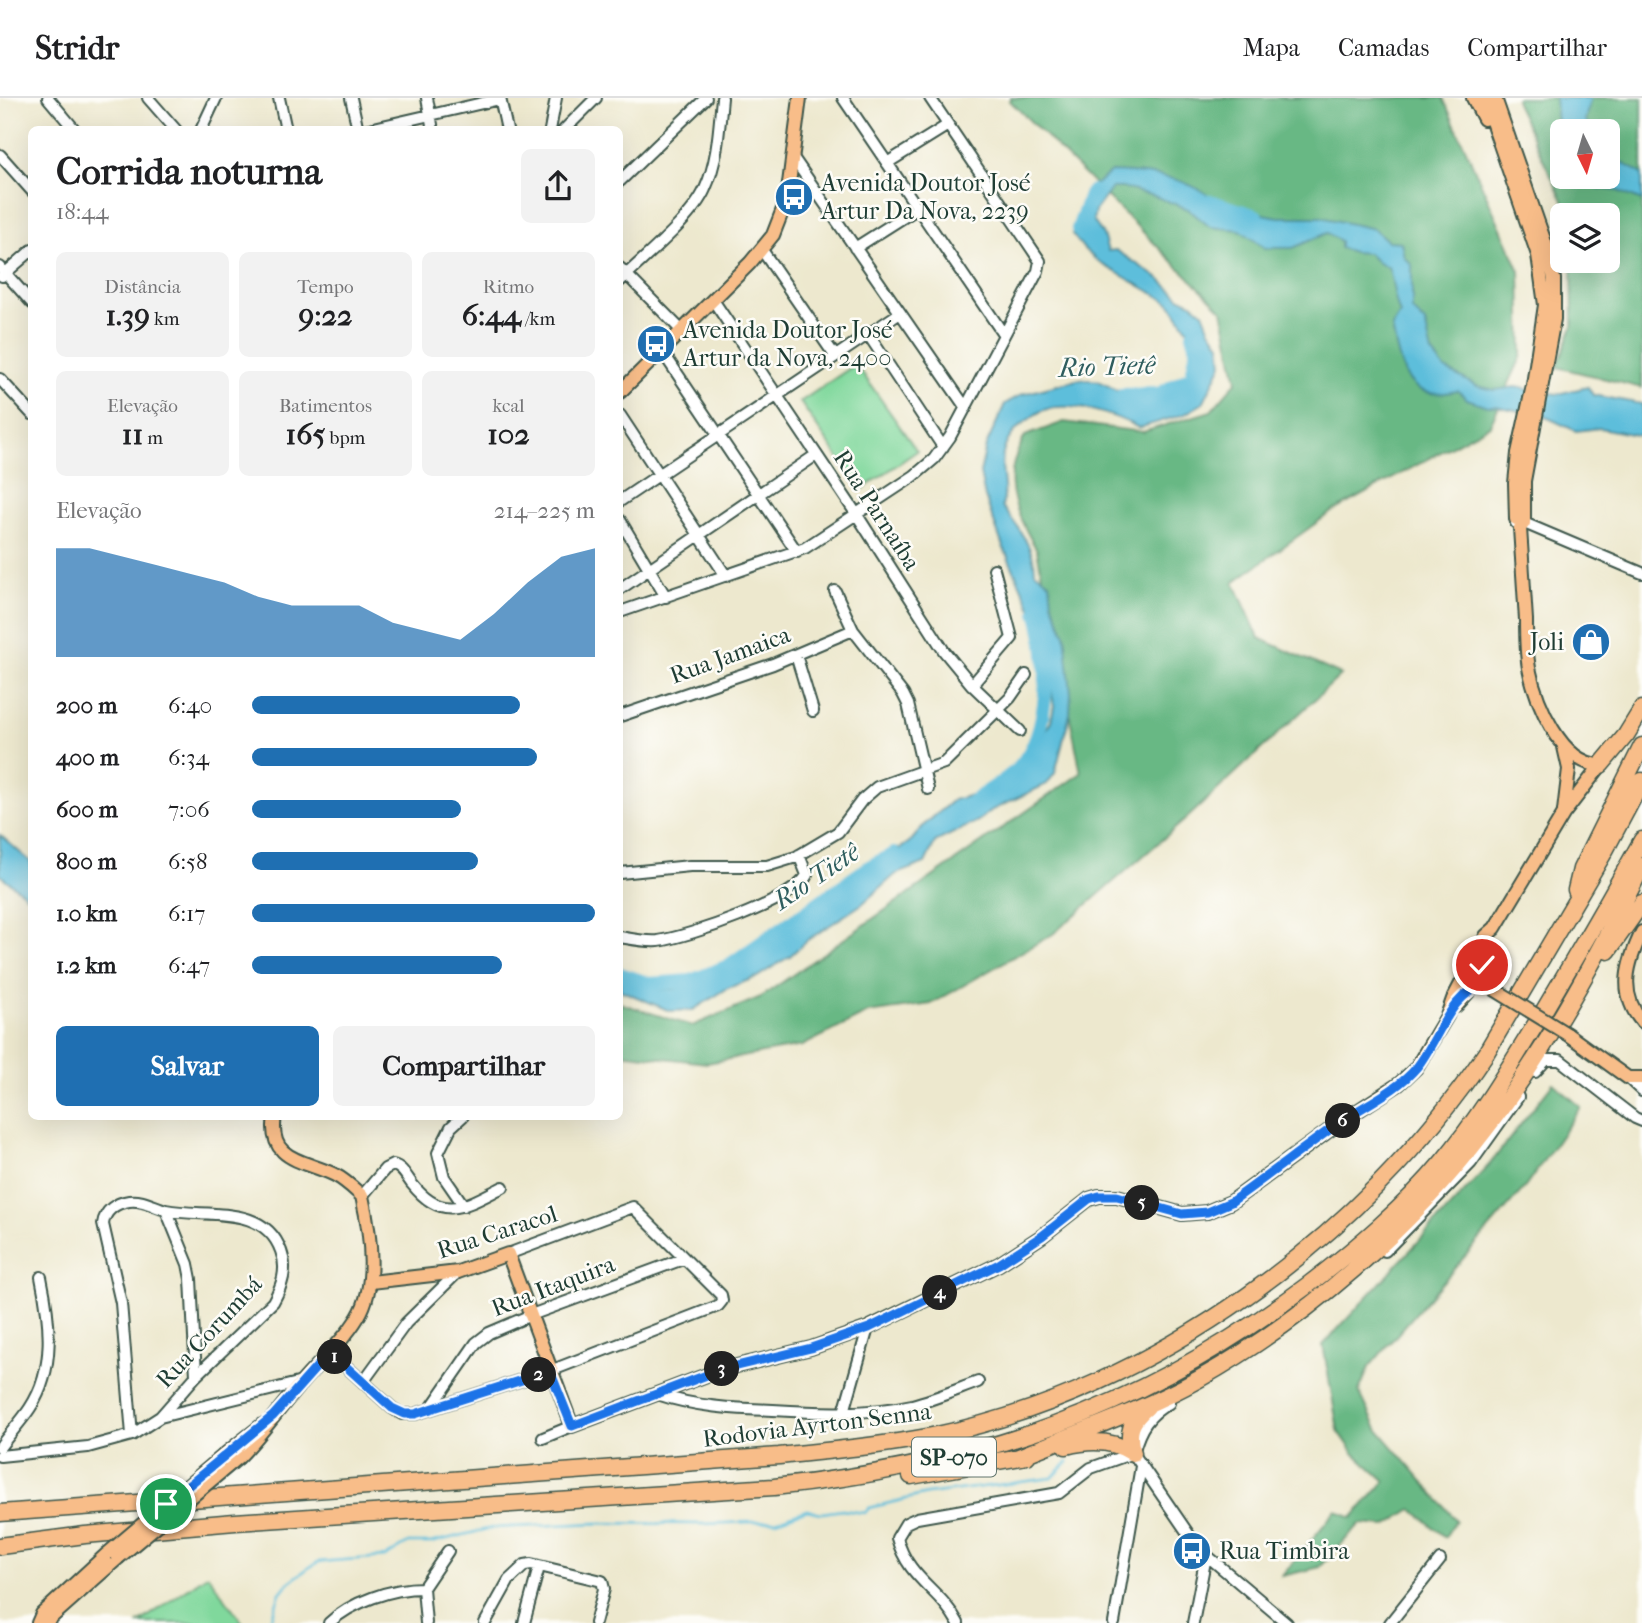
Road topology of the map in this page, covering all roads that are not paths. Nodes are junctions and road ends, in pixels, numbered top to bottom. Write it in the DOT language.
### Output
graph roads {
  1 [pos="48,98"];
  2 [pos="148,98"];
  3 [pos="216,98"];
  4 [pos="279,98"];
  5 [pos="351,98"];
  6 [pos="427,98"];
  7 [pos="556,98"];
  8 [pos="596,98"];
  9 [pos="706,98"];
  10 [pos="722,98"];
  11 [pos="800,98"];
  12 [pos="843,98"];
  13 [pos="1473,98"];
  14 [pos="1484,98"];
  15 [pos="1495,98"];
  16 [pos="500,99"];
  17 [pos="932,99"];
  18 [pos="430,115"];
  19 [pos="948,124"];
  20 [pos="72,126"];
  21 [pos="172,126"];
  22 [pos="203,126"];
  23 [pos="285,126"];
  24 [pos="357,126"];
  25 [pos="382,126"];
  26 [pos="432,126"];
  27 [pos="506,126"];
  28 [pos="551,126"];
  29 [pos="568,126"];
  30 [pos="1500,149"];
  31 [pos="0,155"];
  32 [pos="794,159"];
  33 [pos="887,163"];
  34 [pos="623,178"];
  35 [pos="28,186"];
  36 [pos="919,208"];
  37 [pos="855,248"];
  38 [pos="762,250"];
  39 [pos="28,253"];
  40 [pos="2,272"];
  41 [pos="623,273"];
  42 [pos="623,275"];
  43 [pos="28,299"];
  44 [pos="713,300"];
  45 [pos="901,313"];
  46 [pos="682,331"];
  47 [pos="868,334"];
  48 [pos="1003,335"];
  49 [pos="662,351"];
  50 [pos="835,356"];
  51 [pos="0,379"];
  52 [pos="1538,386"];
  53 [pos="623,389"];
  54 [pos="777,396"];
  55 [pos="966,408"];
  56 [pos="28,410"];
  57 [pos="623,420"];
  58 [pos="719,435"];
  59 [pos="943,447"];
  60 [pos="816,455"];
  61 [pos="659,475"];
  62 [pos="760,495"];
  63 [pos="623,499"];
  64 [pos="857,515"];
  65 [pos="1520,524"];
  66 [pos="623,525"];
  67 [pos="700,535"];
  68 [pos="797,552"];
  69 [pos="650,568"];
  70 [pos="994,569"];
  71 [pos="1642,573"];
  72 [pos="726,576"];
  73 [pos="623,587"];
  74 [pos="835,591"];
  75 [pos="666,597"];
  76 [pos="623,611"];
  77 [pos="853,631"];
  78 [pos="796,655"];
  79 [pos="1026,676"];
  80 [pos="972,685"];
  81 [pos="1642,709"];
  82 [pos="813,710"];
  83 [pos="998,710"];
  84 [pos="623,715"];
  85 [pos="1020,731"];
  86 [pos="1564,746"];
  87 [pos="1642,746"];
  88 [pos="1601,765"];
  89 [pos="923,771"];
  90 [pos="1642,781"];
  91 [pos="928,789"];
  92 [pos="1564,813"];
  93 [pos="1642,840"];
  94 [pos="799,855"];
  95 [pos="1642,866"];
  96 [pos="623,873"];
  97 [pos="1642,903"];
  98 [pos="1573,904"];
  99 [pos="1495,928"];
  100 [pos="1642,932"];
  101 [pos="623,937"];
  102 [pos="1490,987"];
  103 [pos="1560,1015"];
  104 [pos="1447,1016"];
  105 [pos="1642,1022"];
  106 [pos="1628,1077"];
  107 [pos="1642,1078"];
  108 [pos="1642,1091"];
  109 [pos="275,1120"];
  110 [pos="460,1120"];
  111 [pos="1642,1121"];
  112 [pos="503,1187"];
  113 [pos="362,1196"];
  114 [pos="464,1206"];
  115 [pos="166,1210"];
  116 [pos="508,1254"];
  117 [pos="683,1259"];
  118 [pos="458,1272"];
  119 [pos="41,1276"];
  120 [pos="371,1282"];
  121 [pos="531,1315"];
  122 [pos="869,1328"];
  123 [pos="330,1352"];
  124 [pos="550,1371"];
  125 [pos="196,1376"];
  126 [pos="302,1382"];
  127 [pos="363,1382"];
  128 [pos="978,1382"];
  129 [pos="657,1394"];
  130 [pos="239,1397"];
  131 [pos="1155,1401"];
  132 [pos="282,1405"];
  133 [pos="431,1408"];
  134 [pos="844,1412"];
  135 [pos="273,1416"];
  136 [pos="160,1417"];
  137 [pos="572,1426"];
  138 [pos="132,1436"];
  139 [pos="543,1438"];
  140 [pos="0,1447"];
  141 [pos="0,1456"];
  142 [pos="1019,1457"];
  143 [pos="1137,1460"];
  144 [pos="832,1480"];
  145 [pos="0,1513"];
  146 [pos="0,1546"];
  147 [pos="449,1551"];
  148 [pos="113,1556"];
  149 [pos="1206,1556"];
  150 [pos="1440,1560"];
  151 [pos="539,1567"];
  152 [pos="422,1588"];
  153 [pos="1276,1619"];
  154 [pos="38,1623"];
  155 [pos="45,1623"];
  156 [pos="329,1623"];
  157 [pos="426,1623"];
  158 [pos="485,1623"];
  159 [pos="524,1623"];
  160 [pos="594,1623"];
  161 [pos="958,1623"];
  162 [pos="1114,1623"];
  163 [pos="1193,1623"];
  164 [pos="1287,1623"];
  165 [pos="1390,1623"];
  1 -- 20 [label="street"];
  2 -- 21 [label="street"];
  3 -- 22 [label="street"];
  4 -- 23 [label="street"];
  5 -- 24 [label="street"];
  6 -- 18 [label="street"];
  7 -- 28 [label="street"];
  8 -- 29 [label="street"];
  9 -- 34 [label="street"];
  10 -- 41 [label="street"];
  11 -- 32 [label="main road"];
  12 -- 33 [label="street"];
  13 -- 30 [label="main road"];
  14 -- 30 [label="main road"];
  15 -- 52 [label="main road"];
  16 -- 18 [label="street"];
  16 -- 27 [label="street"];
  17 -- 19 [label="street"];
  18 -- 25 [label="street"];
  18 -- 26 [label="street"];
  19 -- 33 [label="street"];
  19 -- 48 [label="street"];
  30 -- 52 [label="main road"];
  31 -- 35 [label="street"];
  32 -- 37 [label="street"];
  32 -- 38 [label="main road"];
  33 -- 36 [label="street"];
  36 -- 37 [label="street"];
  36 -- 48 [label="street"];
  37 -- 45 [label="street"];
  38 -- 44 [label="main road"];
  38 -- 50 [label="street"];
  39 -- 40 [label="street"];
  40 -- 43 [label="street"];
  42 -- 46 [label="street"];
  44 -- 46 [label="main road"];
  44 -- 54 [label="street, Rua Parnaíba"];
  45 -- 47 [label="street"];
  45 -- 55 [label="street"];
  46 -- 49 [label="main road"];
  47 -- 50 [label="street"];
  47 -- 59 [label="street"];
  48 -- 55 [label="street"];
  49 -- 53 [label="main road"];
  49 -- 58 [label="street"];
  50 -- 54 [label="street"];
  51 -- 56 [label="street"];
  52 -- 65 [label="main road"];
  54 -- 58 [label="street"];
  54 -- 60 [label="street, Rua Parnaíba"];
  55 -- 59 [label="street"];
  57 -- 61 [label="street"];
  58 -- 61 [label="street"];
  58 -- 62 [label="street"];
  59 -- 64 [label="street"];
  60 -- 62 [label="street"];
  60 -- 64 [label="street, Rua Parnaíba"];
  61 -- 63 [label="street"];
  61 -- 67 [label="street"];
  62 -- 67 [label="street"];
  62 -- 68 [label="street"];
  64 -- 68 [label="street"];
  64 -- 80 [label="street, Rua Parnaíba"];
  65 -- 71 [label="street"];
  65 -- 86 [label="main road"];
  66 -- 69 [label="street"];
  67 -- 69 [label="street"];
  67 -- 72 [label="street"];
  68 -- 72 [label="street"];
  69 -- 73 [label="street"];
  69 -- 75 [label="street"];
  70 -- 80 [label="street"];
  72 -- 75 [label="street"];
  74 -- 77 [label="street"];
  75 -- 76 [label="street"];
  77 -- 78 [label="street, Rua Jamaica"];
  77 -- 89 [label="street"];
  78 -- 82 [label="street"];
  78 -- 84 [label="street, Rua Jamaica"];
  79 -- 83 [label="street"];
  80 -- 83 [label="street, Rua Parnaíba"];
  81 -- 88 [label="highway"];
  83 -- 85 [label="street, Rua Parnaíba"];
  83 -- 89 [label="street"];
  86 -- 88 [label="main road"];
  86 -- 92 [label="main road"];
  87 -- 98 [label="highway"];
  88 -- 92 [label="main road"];
  89 -- 91 [label="street"];
  89 -- 94 [label="street"];
  90 -- 98 [label="highway, Rodovia Ayrton Senna / SP-070"];
  92 -- 99 [label="main road"];
  93 -- 144 [label="highway, Rodovia Ayrton Senna / SP-070"];
  94 -- 96 [label="street"];
  94 -- 101 [label="street"];
  95 -- 103 [label="highway"];
  97 -- 103 [label="highway"];
  98 -- 145 [label="highway, Rodovia Ayrton Senna / SP-070"];
  99 -- 102 [label="main road"];
  99 -- 104 [label="main road"];
  100 -- 105 [label="main road"];
  102 -- 104 [label="main road"];
  102 -- 106 [label="main road, bridge"];
  103 -- 131 [label="highway"];
  104 -- 122 [label="main road"];
  106 -- 107 [label="main road"];
  106 -- 108 [label="street"];
  109 -- 113 [label="main road"];
  110 -- 114 [label="street"];
  111 -- 143 [label="street"];
  112 -- 114 [label="street"];
  113 -- 114 [label="street"];
  113 -- 120 [label="main road"];
  115 -- 125 [label="street"];
  115 -- 125 [label="street, Rua Corumbá"];
  115 -- 138 [label="street, Rua Corumbá"];
  116 -- 117 [label="street, Rua Caracol"];
  116 -- 118 [label="main road, Rua Caracol"];
  116 -- 121 [label="main road"];
  117 -- 121 [label="street, Rua Itaquira"];
  117 -- 124 [label="street"];
  118 -- 120 [label="main road, Rua Caracol"];
  118 -- 127 [label="street"];
  119 -- 140 [label="street"];
  120 -- 123 [label="main road"];
  121 -- 124 [label="main road"];
  121 -- 133 [label="street, Rua Itaquira"];
  122 -- 129 [label="main road"];
  122 -- 134 [label="street"];
  123 -- 126 [label="main road"];
  123 -- 127 [label="street"];
  124 -- 133 [label="street"];
  124 -- 137 [label="main road"];
  125 -- 136 [label="street, Rua Corumbá"];
  126 -- 130 [label="street"];
  126 -- 132 [label="main road"];
  127 -- 133 [label="street"];
  128 -- 134 [label="street"];
  129 -- 134 [label="street"];
  129 -- 137 [label="main road"];
  130 -- 132 [label="street"];
  130 -- 136 [label="street"];
  131 -- 142 [label="highway"];
  131 -- 143 [label="highway"];
  132 -- 135 [label="main road"];
  135 -- 148 [label="main road, bridge"];
  135 -- 148 [label="main road, bridge"];
  136 -- 138 [label="street"];
  137 -- 139 [label="street"];
  138 -- 141 [label="street"];
  142 -- 143 [label="highway"];
  142 -- 144 [label="highway"];
  143 -- 149 [label="street"];
  143 -- 161 [label="street"];
  143 -- 162 [label="street"];
  144 -- 146 [label="highway, Rodovia Ayrton Senna / SP-070"];
  147 -- 152 [label="street"];
  148 -- 154 [label="main road"];
  148 -- 155 [label="main road"];
  149 -- 153 [label="street"];
  149 -- 163 [label="street"];
  150 -- 165 [label="street"];
  151 -- 158 [label="street"];
  151 -- 159 [label="street"];
  151 -- 160 [label="street"];
  152 -- 156 [label="street"];
  152 -- 157 [label="street"];
  153 -- 164 [label="street"];
}
